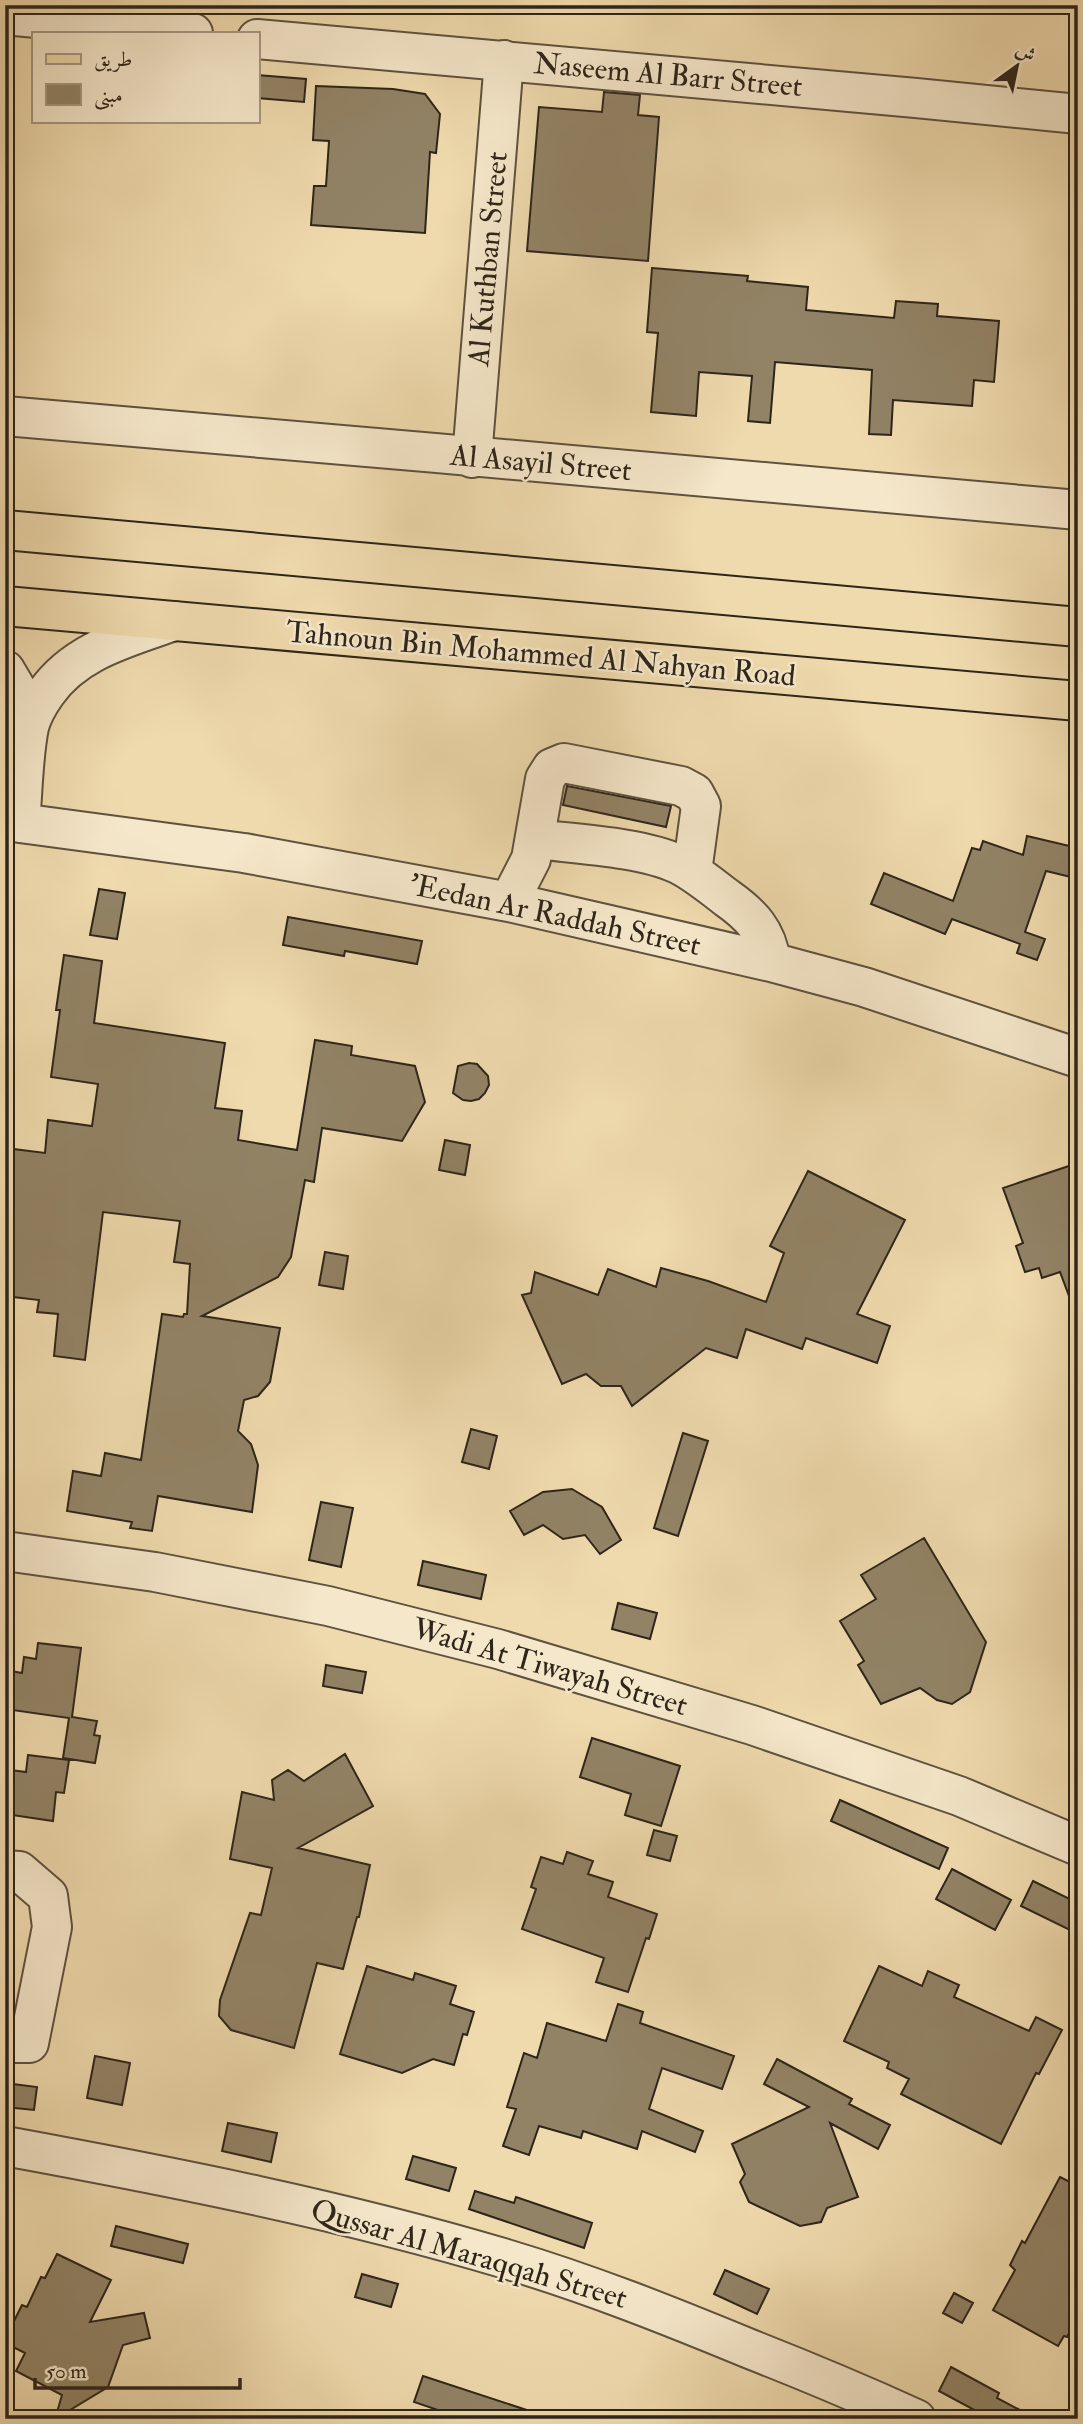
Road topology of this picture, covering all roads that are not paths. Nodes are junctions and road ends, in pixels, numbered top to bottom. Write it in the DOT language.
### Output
graph roads {
  1 [pos="5,15"];
  2 [pos="183,32"];
  3 [pos="259,39"];
  4 [pos="504,60"];
  5 [pos="1078,114"];
  6 [pos="5,416"];
  7 [pos="472,458"];
  8 [pos="1078,510"];
  9 [pos="5,530"];
  10 [pos="5,606"];
  11 [pos="174,621"];
  12 [pos="1078,627"];
  13 [pos="5,670"];
  14 [pos="1078,701"];
  15 [pos="30,725"];
  16 [pos="13,822"];
  17 [pos="537,825"];
  18 [pos="694,856"];
  19 [pos="509,902"];
  20 [pos="771,962"];
  21 [pos="1078,1058"];
  22 [pos="5,1550"];
  23 [pos="1078,1846"];
  24 [pos="5,1870"];
  25 [pos="5,2043"];
  26 [pos="5,2146"];
  27 [pos="916,2419"];
  1 -- 2 [label="street"];
  3 -- 4 [label="street, Naseem Al Barr Street"];
  4 -- 5 [label="street, Naseem Al Barr Street"];
  4 -- 7 [label="street, Al Kuthban Street"];
  6 -- 7 [label="street, Al Asayil Street"];
  7 -- 8 [label="street, Al Asayil Street"];
  9 -- 12 [label="main road"];
  10 -- 11 [label="main road, Tahnoun Bin Mohammed Al Nahyan Road"];
  11 -- 14 [label="main road, Tahnoun Bin Mohammed Al Nahyan Road"];
  11 -- 15 [label="street, 'Eedan Ar Raddah Street"];
  13 -- 15 [label="street, 'Eedan Ar Raddah Street"];
  15 -- 16 [label="street, 'Eedan Ar Raddah Street"];
  16 -- 19 [label="street, 'Eedan Ar Raddah Street"];
  17 -- 18 [label="street"];
  17 -- 18 [label="street"];
  17 -- 19 [label="street"];
  18 -- 20 [label="street"];
  19 -- 20 [label="street, 'Eedan Ar Raddah Street"];
  20 -- 21 [label="street, 'Eedan Ar Raddah Street"];
  22 -- 23 [label="street, Wadi At Tiwayah Street"];
  24 -- 25 [label="street"];
  26 -- 27 [label="street, Qussar Al Maraqqah Street"];
}
